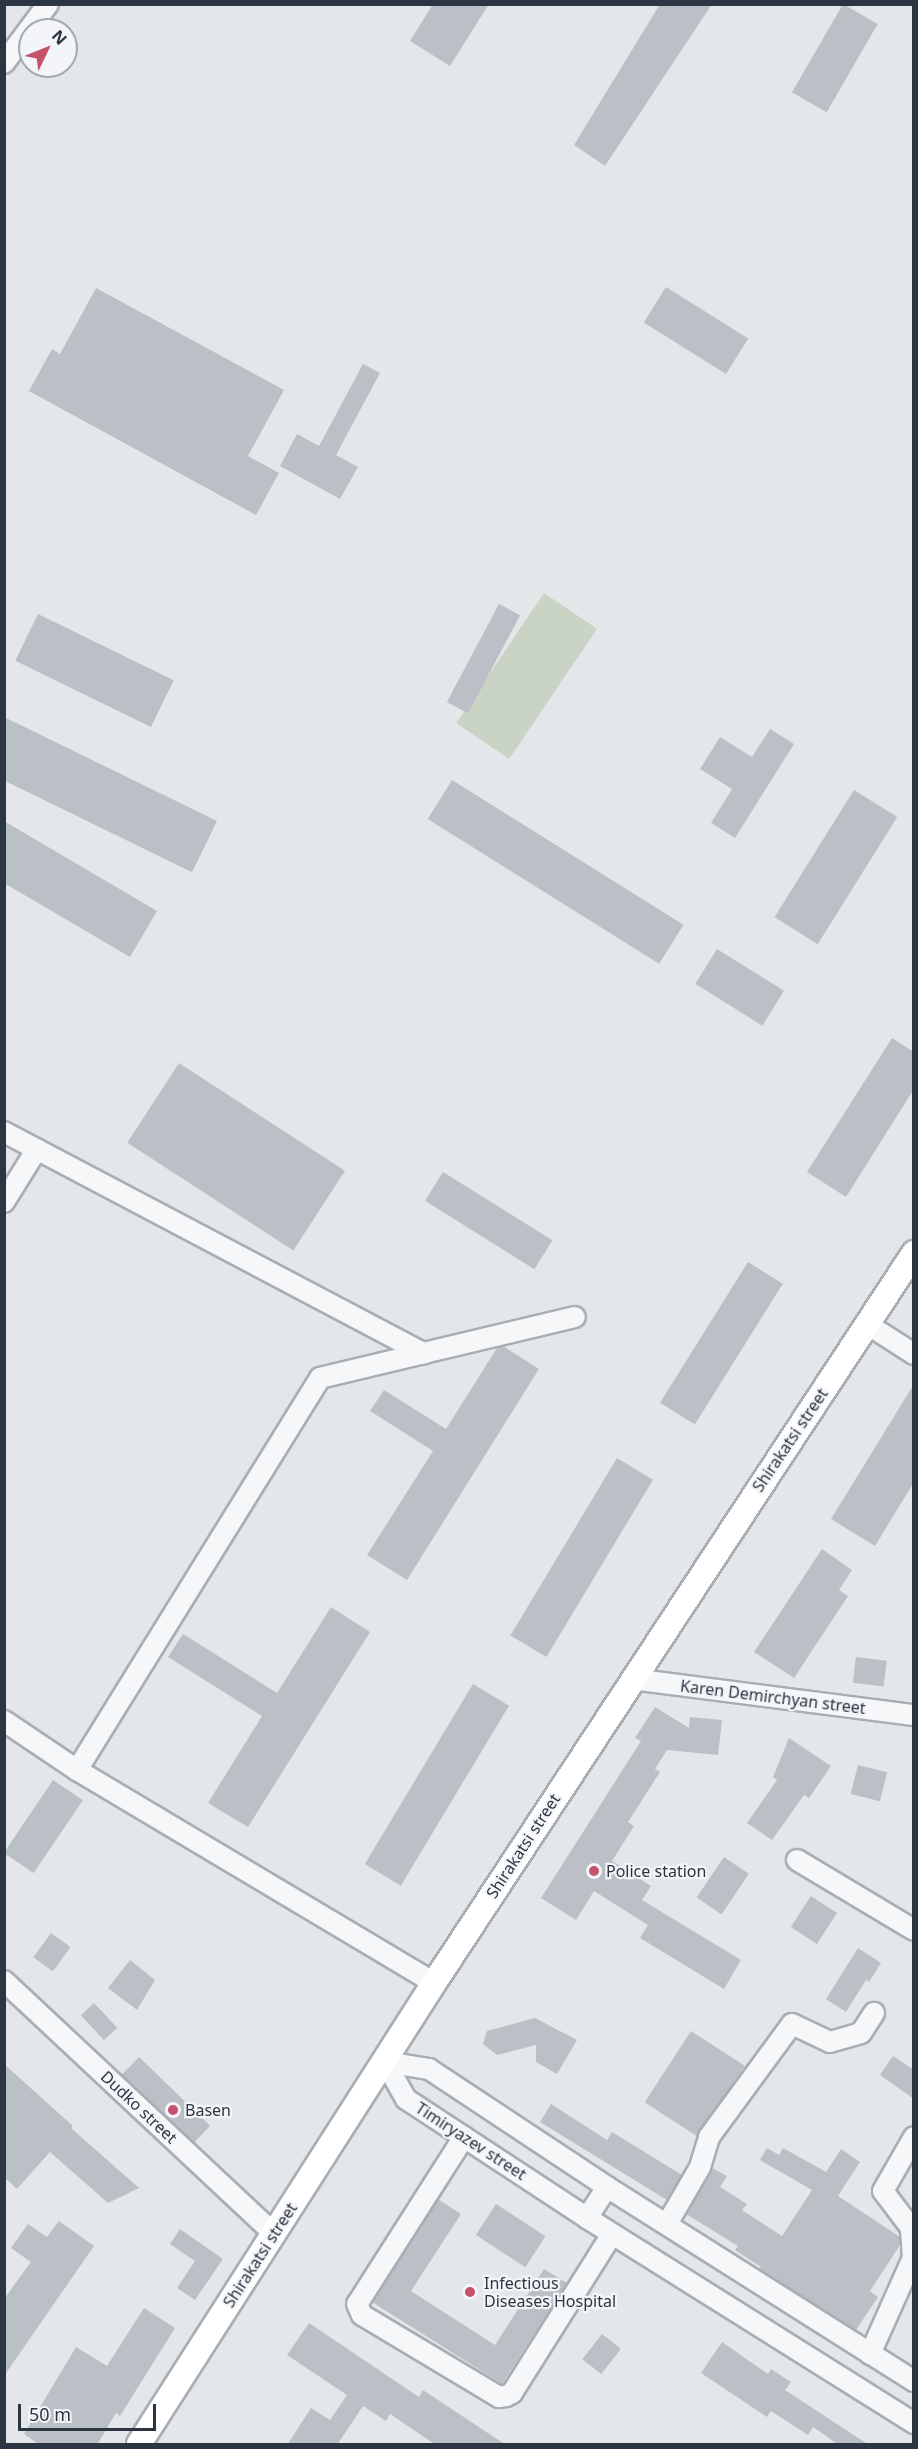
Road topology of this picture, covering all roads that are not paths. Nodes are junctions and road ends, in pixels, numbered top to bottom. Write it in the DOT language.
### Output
graph roads {
  1 [pos="48,4"];
  2 [pos="4,63"];
  3 [pos="4,1132"];
  4 [pos="37,1149"];
  5 [pos="4,1202"];
  6 [pos="914,1252"];
  7 [pos="575,1317"];
  8 [pos="867,1324"];
  9 [pos="424,1353"];
  10 [pos="914,1354"];
  11 [pos="632,1679"];
  12 [pos="914,1715"];
  13 [pos="4,1721"];
  14 [pos="77,1770"];
  15 [pos="797,1860"];
  16 [pos="914,1930"];
  17 [pos="4,1981"];
  18 [pos="434,1983"];
  19 [pos="874,2013"];
  20 [pos="385,2062"];
  21 [pos="464,2137"];
  22 [pos="914,2137"];
  23 [pos="607,2187"];
  24 [pos="587,2218"];
  25 [pos="667,2224"];
  26 [pos="273,2233"];
  27 [pos="612,2234"];
  28 [pos="870,2354"];
  29 [pos="914,2381"];
  30 [pos="914,2423"];
  31 [pos="139,2445"];
  1 -- 2 [label="street"];
  3 -- 4 [label="street"];
  4 -- 5 [label="street"];
  4 -- 9 [label="street"];
  6 -- 8 [label="main road, Shirakatsi street"];
  7 -- 9 [label="street"];
  8 -- 10 [label="street"];
  8 -- 11 [label="main road, Shirakatsi street"];
  9 -- 14 [label="street"];
  11 -- 12 [label="street, Karen Demirchyan street"];
  11 -- 18 [label="main road, Shirakatsi street"];
  13 -- 14 [label="street"];
  14 -- 18 [label="street"];
  15 -- 16 [label="street"];
  17 -- 26 [label="street, Dudko street"];
  18 -- 20 [label="main road, Shirakatsi street"];
  19 -- 25 [label="street"];
  20 -- 21 [label="street, Timiryazev street"];
  20 -- 23 [label="street"];
  20 -- 26 [label="main road, Shirakatsi street"];
  21 -- 24 [label="street, Timiryazev street"];
  21 -- 27 [label="street"];
  22 -- 28 [label="street"];
  23 -- 24 [label="street"];
  23 -- 25 [label="street"];
  24 -- 27 [label="street, Timiryazev street"];
  25 -- 28 [label="street"];
  26 -- 31 [label="main road, Shirakatsi street"];
  27 -- 30 [label="street, Timiryazev street"];
  28 -- 29 [label="street"];
}
